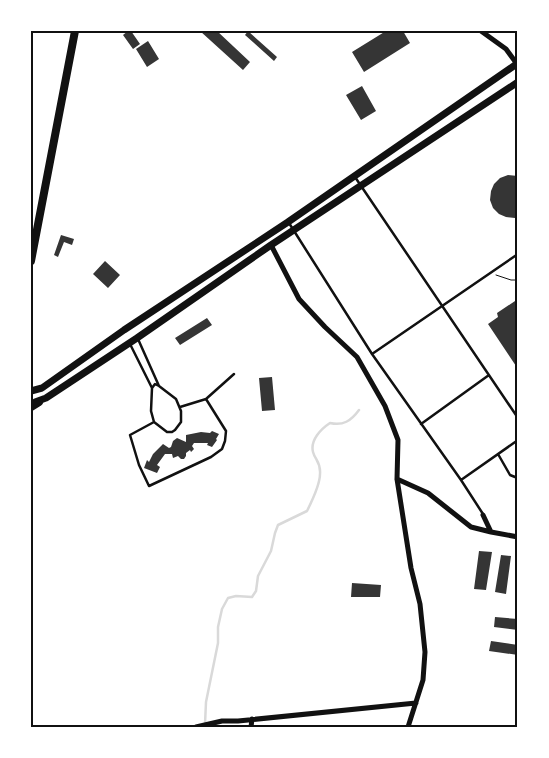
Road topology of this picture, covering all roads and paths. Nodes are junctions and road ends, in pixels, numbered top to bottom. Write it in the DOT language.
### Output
graph roads {
  1 [pos="75,31"];
  2 [pos="482,31"];
  3 [pos="517,63"];
  4 [pos="518,82"];
  5 [pos="354,176"];
  6 [pos="360,187"];
  7 [pos="288,222"];
  8 [pos="293,231"];
  9 [pos="271,245"];
  10 [pos="518,254"];
  11 [pos="31,261"];
  12 [pos="491,272"];
  13 [pos="518,280"];
  14 [pos="442,307"];
  15 [pos="131,326"];
  16 [pos="137,338"];
  17 [pos="130,343"];
  18 [pos="372,354"];
  19 [pos="234,374"];
  20 [pos="489,375"];
  21 [pos="159,386"];
  22 [pos="152,388"];
  23 [pos="31,391"];
  24 [pos="206,399"];
  25 [pos="35,402"];
  26 [pos="31,407"];
  27 [pos="180,407"];
  28 [pos="518,418"];
  29 [pos="154,422"];
  30 [pos="421,424"];
  31 [pos="518,440"];
  32 [pos="498,454"];
  33 [pos="518,475"];
  34 [pos="398,479"];
  35 [pos="461,480"];
  36 [pos="484,515"];
  37 [pos="491,532"];
  38 [pos="518,537"];
  39 [pos="416,703"];
  40 [pos="252,719"];
  41 [pos="196,727"];
  42 [pos="251,727"];
  43 [pos="408,727"];
  1 -- 11 [label="highway"];
  2 -- 3 [label="street"];
  3 -- 5 [label="main road"];
  4 -- 6 [label="main road"];
  5 -- 6 [label="lane"];
  5 -- 7 [label="main road"];
  6 -- 8 [label="main road"];
  6 -- 14 [label="lane"];
  7 -- 8 [label="lane"];
  7 -- 15 [label="main road"];
  8 -- 9 [label="main road"];
  8 -- 18 [label="lane"];
  9 -- 16 [label="main road"];
  9 -- 34 [label="street"];
  10 -- 12 [label="lane"];
  12 -- 13 [label="path"];
  12 -- 14 [label="lane"];
  14 -- 18 [label="lane"];
  14 -- 20 [label="lane"];
  15 -- 16 [label="main road"];
  15 -- 23 [label="main road"];
  16 -- 17 [label="main road"];
  16 -- 21 [label="lane"];
  17 -- 22 [label="lane"];
  17 -- 25 [label="main road"];
  18 -- 30 [label="lane"];
  19 -- 24 [label="lane"];
  20 -- 28 [label="lane"];
  20 -- 30 [label="lane"];
  21 -- 22 [label="lane"];
  21 -- 27 [label="lane"];
  22 -- 29 [label="lane"];
  24 -- 27 [label="lane"];
  24 -- 29 [label="lane"];
  25 -- 26 [label="highway"];
  27 -- 29 [label="lane"];
  30 -- 35 [label="lane"];
  31 -- 32 [label="lane"];
  32 -- 33 [label="lane"];
  32 -- 35 [label="lane"];
  34 -- 37 [label="street"];
  34 -- 39 [label="street"];
  35 -- 36 [label="lane"];
  36 -- 37 [label="street"];
  37 -- 38 [label="street"];
  39 -- 40 [label="street"];
  39 -- 43 [label="street"];
  40 -- 41 [label="street"];
  40 -- 42 [label="street"];
}
